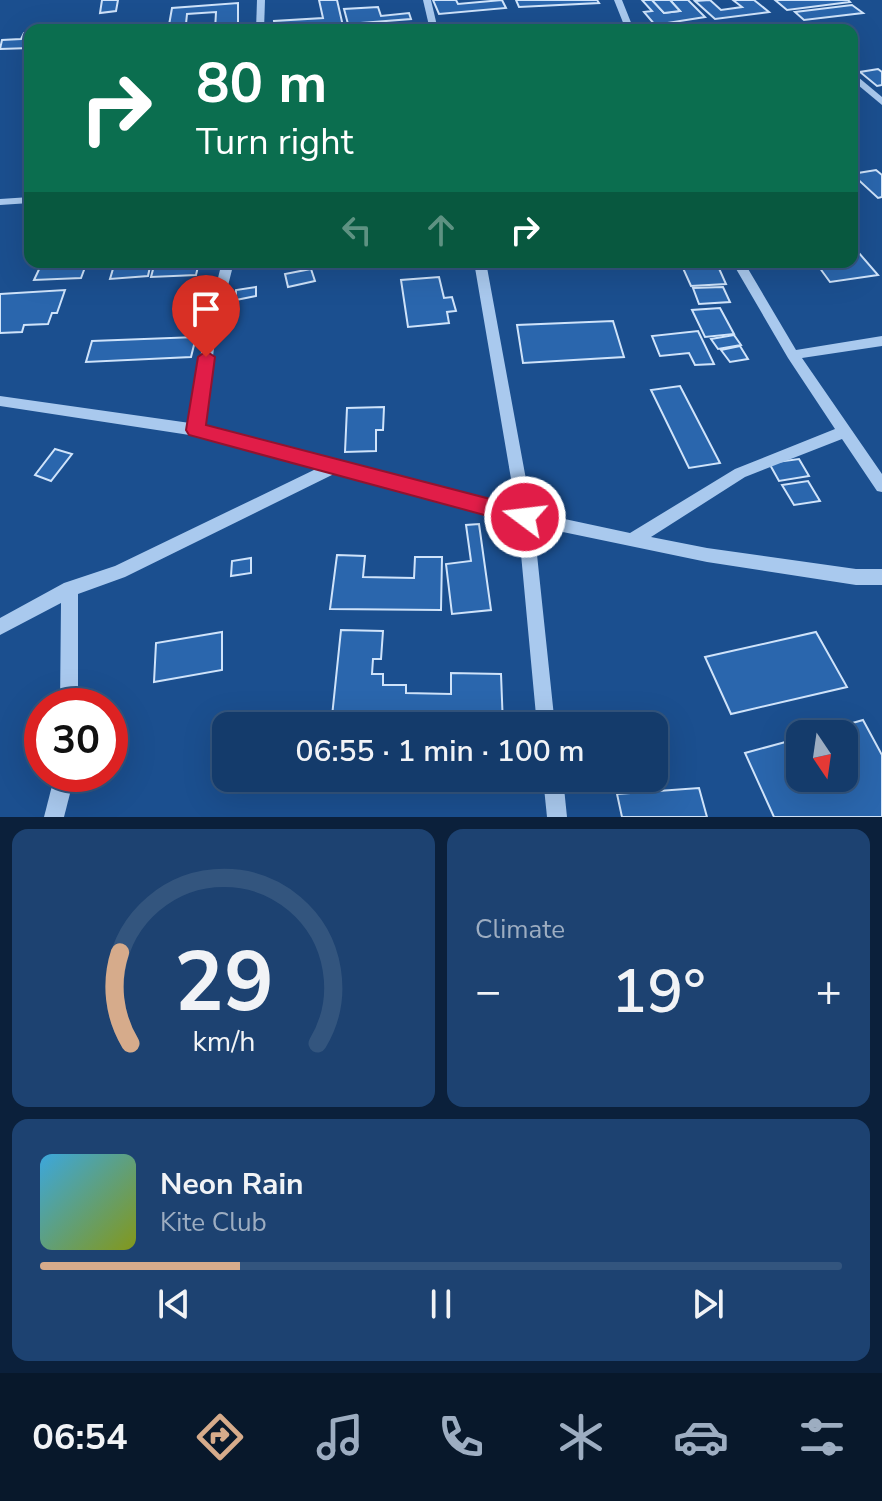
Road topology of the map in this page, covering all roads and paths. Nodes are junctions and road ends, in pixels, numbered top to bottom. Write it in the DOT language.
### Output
graph roads {
  1 [pos="261,0"];
  2 [pos="427,0"];
  3 [pos="618,0"];
  4 [pos="260,24"];
  5 [pos="433,24"];
  6 [pos="628,24"];
  7 [pos="858,80"];
  8 [pos="882,102"];
  9 [pos="24,200"];
  10 [pos="0,202"];
  11 [pos="226,268"];
  12 [pos="481,268"];
  13 [pos="742,268"];
  14 [pos="882,341"];
  15 [pos="793,355"];
  16 [pos="0,401"];
  17 [pos="196,430"];
  18 [pos="843,432"];
  19 [pos="335,467"];
  20 [pos="882,486"];
  21 [pos="525,517"];
  22 [pos="632,540"];
  23 [pos="882,577"];
  24 [pos="70,589"];
  25 [pos="0,627"];
  26 [pos="69,688"];
  27 [pos="545,712"];
  28 [pos="60,792"];
  29 [pos="554,792"];
  30 [pos="54,817"];
  31 [pos="557,817"];
  1 -- 4 [label="street"];
  2 -- 5 [label="street"];
  3 -- 6 [label="street"];
  7 -- 8 [label="street"];
  9 -- 10 [label="street"];
  11 -- 17 [label="street"];
  12 -- 21 [label="street"];
  13 -- 15 [label="street"];
  14 -- 15 [label="street"];
  15 -- 18 [label="street"];
  16 -- 17 [label="street"];
  17 -- 19 [label="street"];
  18 -- 20 [label="street"];
  18 -- 22 [label="street"];
  19 -- 21 [label="street"];
  19 -- 24 [label="street"];
  21 -- 22 [label="street"];
  21 -- 27 [label="street"];
  22 -- 23 [label="street"];
  24 -- 25 [label="street"];
  24 -- 26 [label="street"];
  28 -- 30 [label="street"];
  29 -- 31 [label="street"];
}
